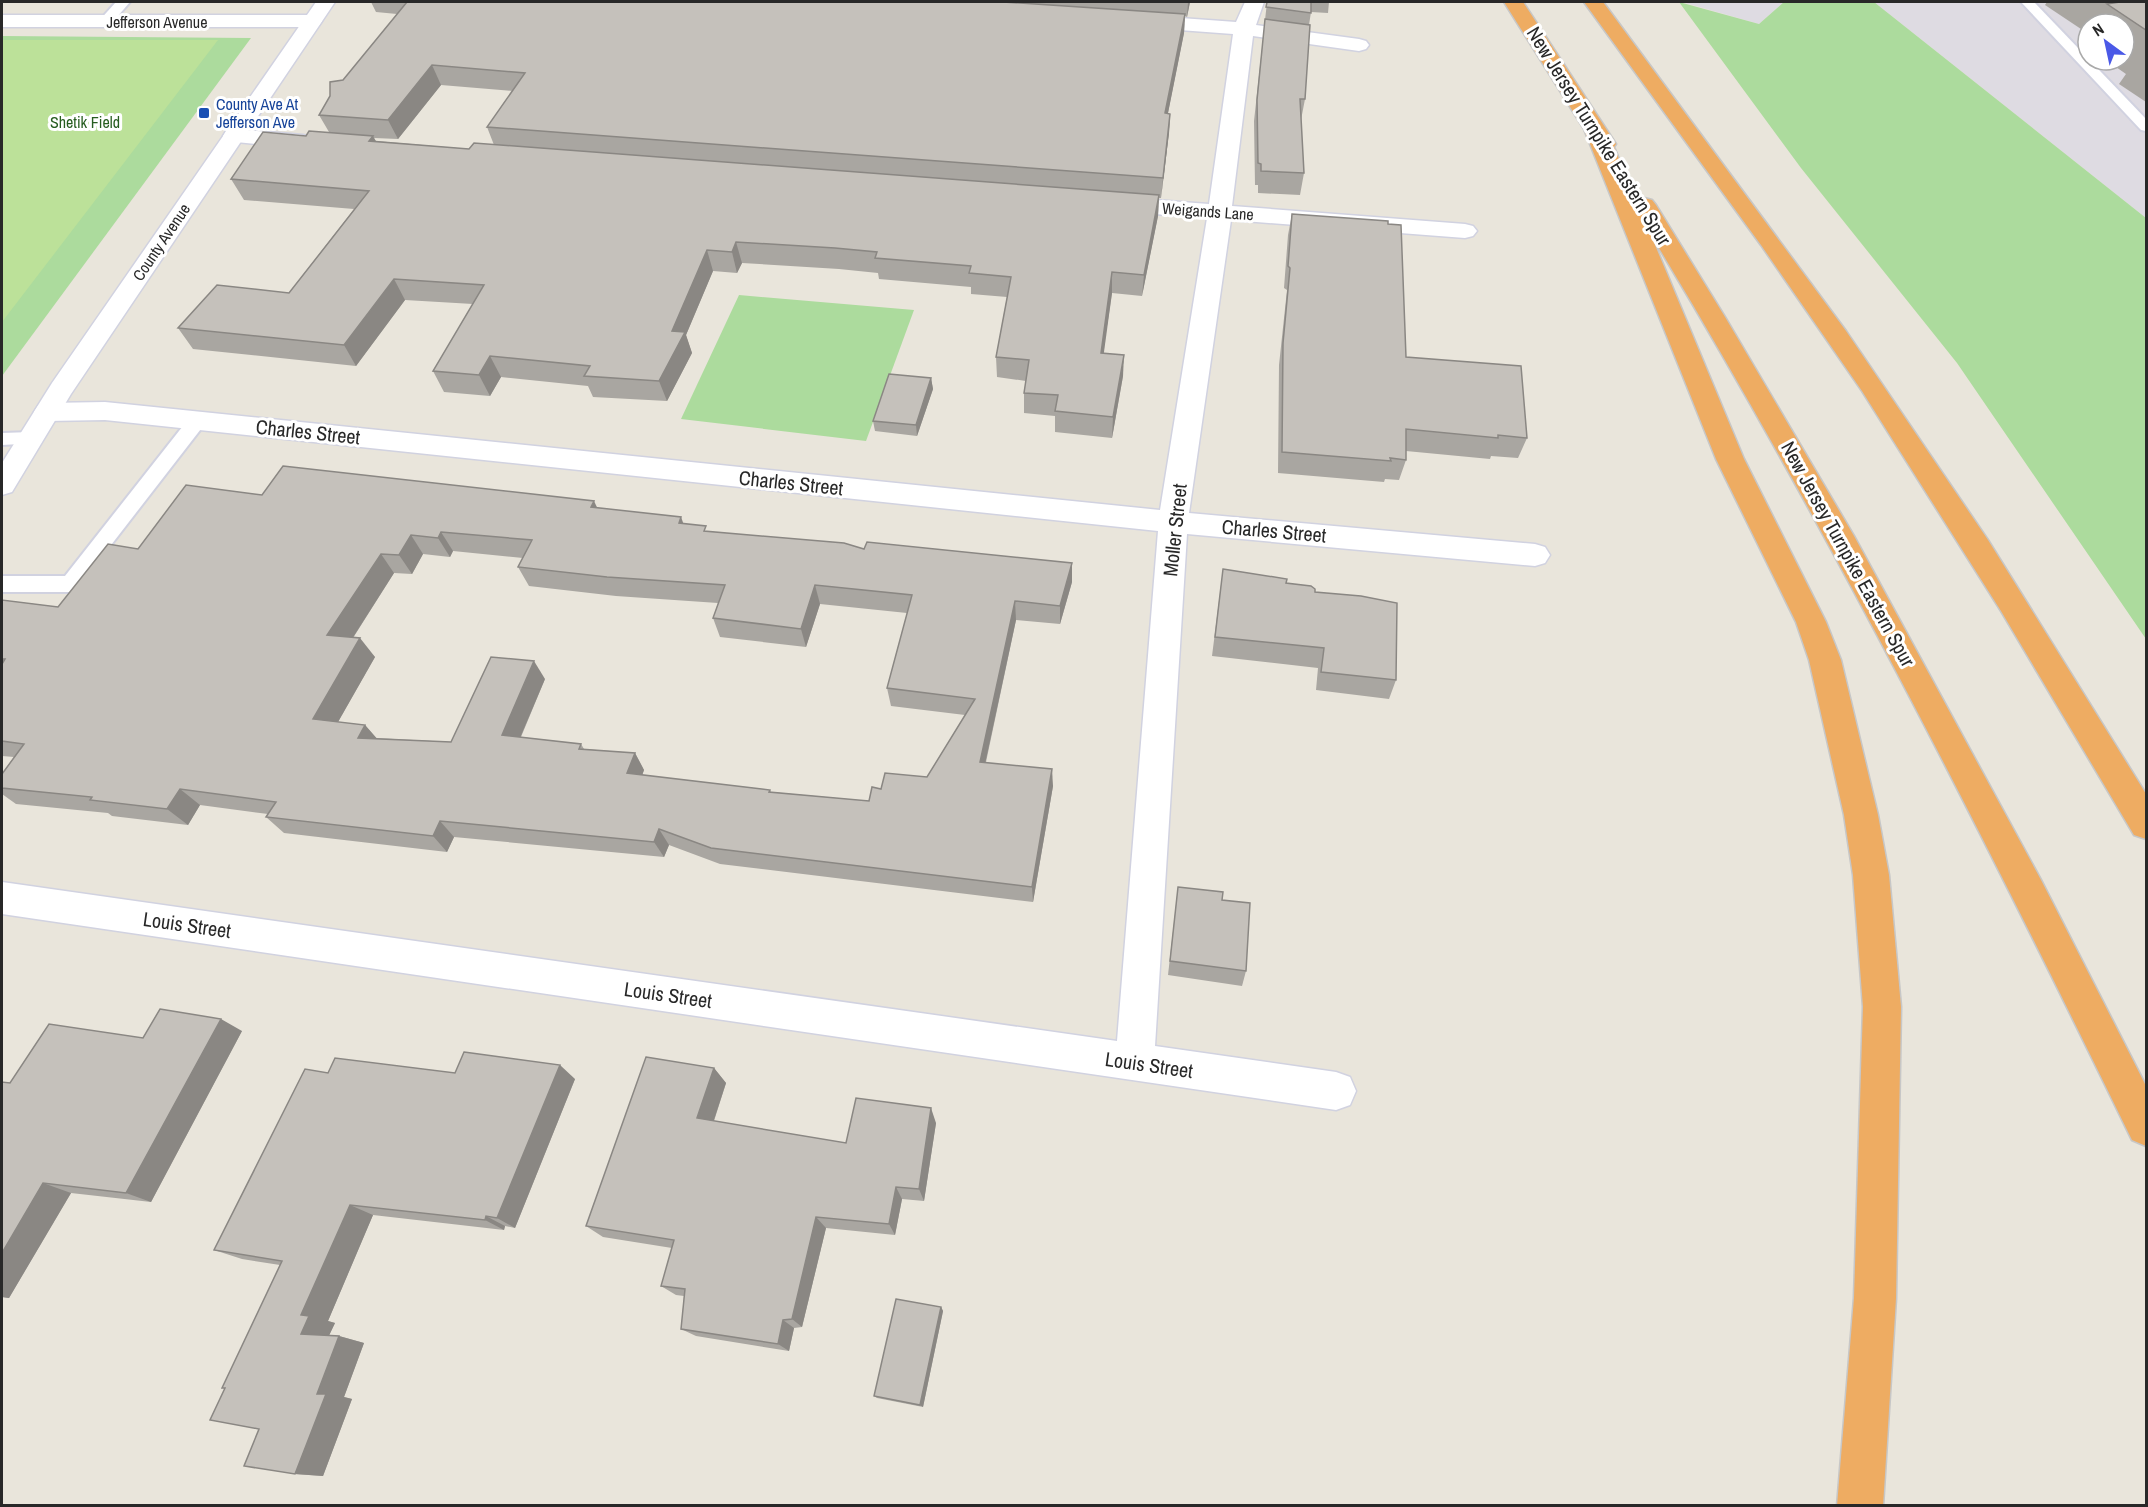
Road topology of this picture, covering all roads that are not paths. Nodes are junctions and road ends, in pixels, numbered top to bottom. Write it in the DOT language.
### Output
graph roads {
  1 [pos="123,2"];
  2 [pos="326,2"];
  3 [pos="1254,2"];
  4 [pos="1513,2"];
  5 [pos="1593,2"];
  6 [pos="2027,2"];
  7 [pos="1125,20"];
  8 [pos="2,21"];
  9 [pos="312,21"];
  10 [pos="105,22"];
  11 [pos="1244,29"];
  12 [pos="1359,45"];
  13 [pos="1594,126"];
  14 [pos="2146,127"];
  15 [pos="234,136"];
  16 [pos="325,143"];
  17 [pos="1089,202"];
  18 [pos="1220,212"];
  19 [pos="1465,231"];
  20 [pos="47,412"];
  21 [pos="197,421"];
  22 [pos="31,438"];
  23 [pos="2,439"];
  24 [pos="2,486"];
  25 [pos="1173,522"];
  26 [pos="1535,555"];
  27 [pos="2,584"];
  28 [pos="2146,824"];
  29 [pos="2,898"];
  30 [pos="1135,1063"];
  31 [pos="1335,1091"];
  32 [pos="2146,1126"];
  33 [pos="1860,1506"];
  1 -- 10 [label="lane"];
  2 -- 9 [label="street, County Avenue"];
  3 -- 11 [label="street, Moller Street"];
  4 -- 13 [label="highway, New Jersey Turnpike Eastern Spur"];
  5 -- 28 [label="highway"];
  6 -- 14 [label="lane"];
  7 -- 11 [label="street"];
  8 -- 10 [label="street, Jefferson Avenue"];
  9 -- 10 [label="street, Jefferson Avenue"];
  9 -- 15 [label="street, County Avenue"];
  11 -- 12 [label="street"];
  11 -- 18 [label="street, Moller Street"];
  13 -- 32 [label="highway, New Jersey Turnpike Eastern Spur"];
  13 -- 33 [label="highway"];
  15 -- 16 [label="street"];
  15 -- 20 [label="street, County Avenue"];
  17 -- 18 [label="street, Weigands Lane"];
  18 -- 19 [label="street, Weigands Lane"];
  18 -- 25 [label="street, Moller Street"];
  20 -- 21 [label="street, Charles Street"];
  20 -- 22 [label="street, County Avenue"];
  21 -- 25 [label="street, Charles Street"];
  21 -- 27 [label="lane"];
  22 -- 23 [label="lane"];
  22 -- 24 [label="street, County Avenue"];
  25 -- 26 [label="street, Charles Street"];
  25 -- 30 [label="street, Moller Street"];
  29 -- 30 [label="street, Louis Street"];
  30 -- 31 [label="street, Louis Street"];
}
